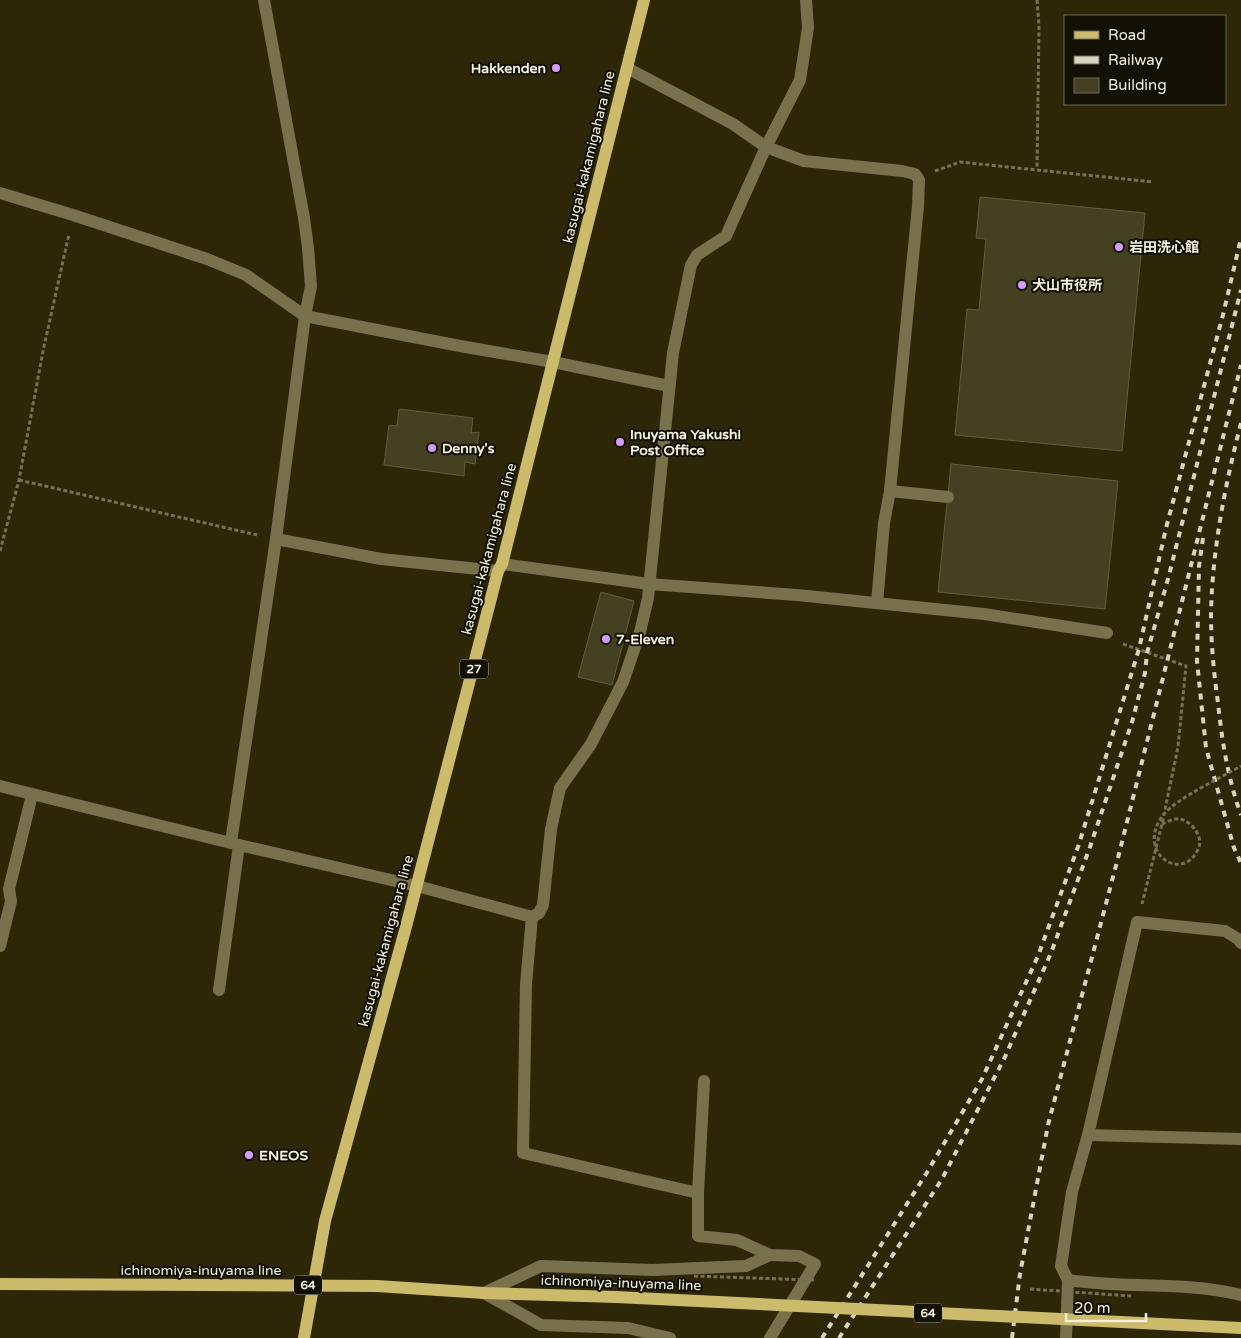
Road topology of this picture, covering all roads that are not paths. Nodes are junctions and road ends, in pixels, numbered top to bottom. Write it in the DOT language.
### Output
graph roads {
  1 [pos="264,0"];
  2 [pos="644,0"];
  3 [pos="806,0"];
  4 [pos="627,68"];
  5 [pos="766,147"];
  6 [pos="0,193"];
  7 [pos="305,316"];
  8 [pos="553,362"];
  9 [pos="669,386"];
  10 [pos="890,491"];
  11 [pos="948,496"];
  12 [pos="276,539"];
  13 [pos="500,568"];
  14 [pos="649,584"];
  15 [pos="877,603"];
  16 [pos="1107,633"];
  17 [pos="0,786"];
  18 [pos="32,795"];
  19 [pos="235,843"];
  20 [pos="417,886"];
  21 [pos="532,917"];
  22 [pos="1241,943"];
  23 [pos="0,946"];
  24 [pos="219,990"];
  25 [pos="704,1081"];
  26 [pos="1088,1135"];
  27 [pos="1241,1139"];
  28 [pos="698,1193"];
  29 [pos="770,1255"];
  30 [pos="1068,1280"];
  31 [pos="0,1284"];
  32 [pos="313,1285"];
  33 [pos="484,1293"];
  34 [pos="1241,1295"];
  35 [pos="1241,1328"];
  36 [pos="304,1338"];
  37 [pos="670,1338"];
  38 [pos="770,1338"];
  39 [pos="1066,1338"];
  1 -- 7 [label="street"];
  2 -- 4 [label="main road, kasugai-kakamigahara line / 27"];
  3 -- 5 [label="street"];
  4 -- 5 [label="street"];
  4 -- 8 [label="main road, kasugai-kakamigahara line / 27"];
  5 -- 9 [label="street"];
  5 -- 10 [label="street"];
  6 -- 7 [label="street"];
  7 -- 8 [label="street"];
  7 -- 12 [label="street"];
  8 -- 9 [label="street"];
  8 -- 13 [label="main road, kasugai-kakamigahara line / 27"];
  9 -- 14 [label="street"];
  10 -- 11 [label="street"];
  10 -- 15 [label="street"];
  12 -- 13 [label="street"];
  12 -- 19 [label="street"];
  13 -- 14 [label="street"];
  13 -- 20 [label="main road, kasugai-kakamigahara line / 27"];
  14 -- 15 [label="street"];
  14 -- 21 [label="street"];
  15 -- 16 [label="street"];
  17 -- 18 [label="street"];
  18 -- 19 [label="street"];
  18 -- 23 [label="street"];
  19 -- 20 [label="street"];
  19 -- 24 [label="street"];
  20 -- 21 [label="street"];
  20 -- 32 [label="main road, kasugai-kakamigahara line / 27"];
  21 -- 28 [label="street"];
  22 -- 26 [label="street"];
  25 -- 28 [label="street"];
  26 -- 27 [label="street"];
  26 -- 30 [label="street"];
  28 -- 29 [label="street"];
  29 -- 33 [label="street"];
  29 -- 38 [label="street"];
  30 -- 34 [label="street"];
  30 -- 39 [label="street"];
  31 -- 32 [label="main road, ichinomiya-inuyama line / 64"];
  32 -- 33 [label="main road, ichinomiya-inuyama line / 64"];
  32 -- 36 [label="main road, kasugai-kakamigahara line / 27"];
  33 -- 35 [label="main road, ichinomiya-inuyama line / 64, bridge"];
  33 -- 37 [label="street"];
}
